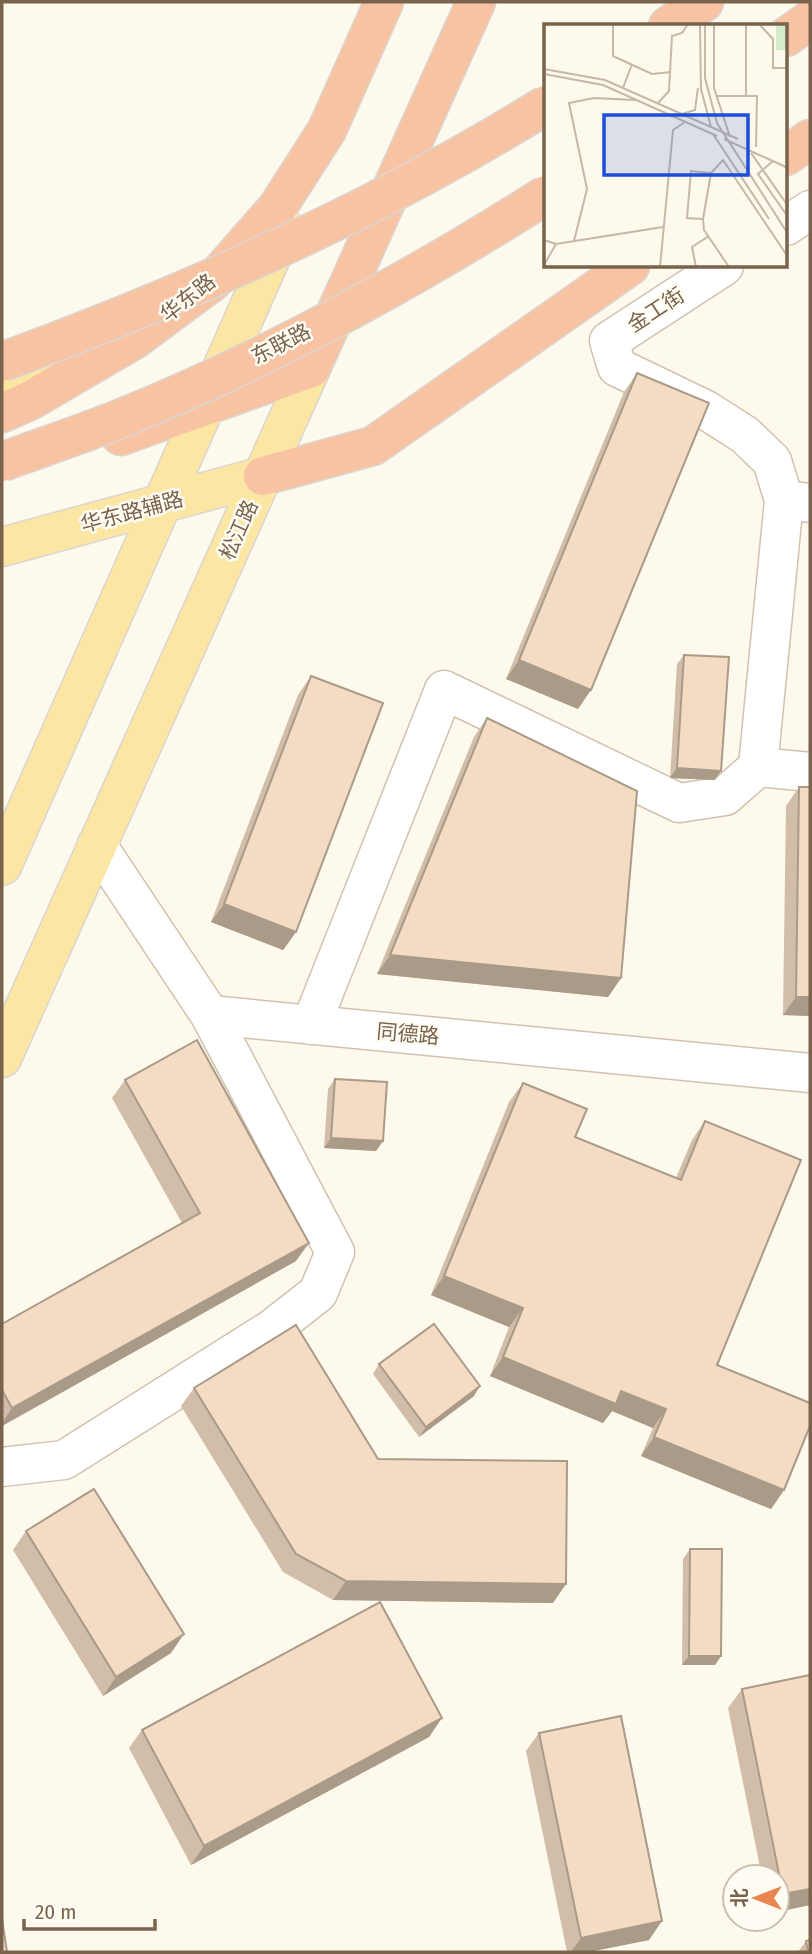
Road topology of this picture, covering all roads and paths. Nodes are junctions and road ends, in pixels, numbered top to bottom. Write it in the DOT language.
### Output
graph roads {
  1 [pos="384,2"];
  2 [pos="476,2"];
  3 [pos="704,2"];
  4 [pos="810,20"];
  5 [pos="671,24"];
  6 [pos="788,36"];
  7 [pos="544,106"];
  8 [pos="327,130"];
  9 [pos="810,139"];
  10 [pos="788,155"];
  11 [pos="544,196"];
  12 [pos="810,210"];
  13 [pos="788,225"];
  14 [pos="626,268"];
  15 [pos="721,268"];
  16 [pos="135,338"];
  17 [pos="2,362"];
  18 [pos="311,368"];
  19 [pos="2,387"];
  20 [pos="206,406"];
  21 [pos="2,413"];
  22 [pos="2,462"];
  23 [pos="263,476"];
  24 [pos="2,478"];
  25 [pos="797,502"];
  26 [pos="162,504"];
  27 [pos="2,547"];
  28 [pos="758,767"];
  29 [pos="810,772"];
  30 [pos="97,845"];
  31 [pos="2,866"];
  32 [pos="210,1016"];
  33 [pos="311,1025"];
  34 [pos="2,1058"];
  35 [pos="810,1073"];
  36 [pos="2,1467"];
  1 -- 8 [label="highway"];
  2 -- 18 [label="highway, 松江路"];
  3 -- 5 [label="highway"];
  4 -- 6 [label="highway"];
  7 -- 17 [label="highway, bridge"];
  8 -- 16 [label="highway, 华东路"];
  8 -- 20 [label="main road"];
  9 -- 10 [label="highway"];
  11 -- 22 [label="highway, 东联路, bridge"];
  12 -- 13 [label="street"];
  14 -- 23 [label="highway"];
  15 -- 25 [label="street, 金工街"];
  16 -- 19 [label="main road"];
  16 -- 21 [label="highway, 华东路"];
  18 -- 20 [label="highway"];
  18 -- 23 [label="main road, 松江路"];
  20 -- 24 [label="highway"];
  20 -- 26 [label="main road"];
  23 -- 26 [label="main road, 华东路辅路"];
  23 -- 30 [label="main road, 松江路"];
  25 -- 28 [label="street"];
  26 -- 27 [label="main road, 华东路辅路"];
  26 -- 31 [label="main road"];
  28 -- 29 [label="street"];
  28 -- 33 [label="street"];
  30 -- 32 [label="street"];
  30 -- 34 [label="main road, 松江路"];
  32 -- 33 [label="street, 同德路"];
  32 -- 36 [label="street"];
  33 -- 35 [label="street, 同德路"];
}
